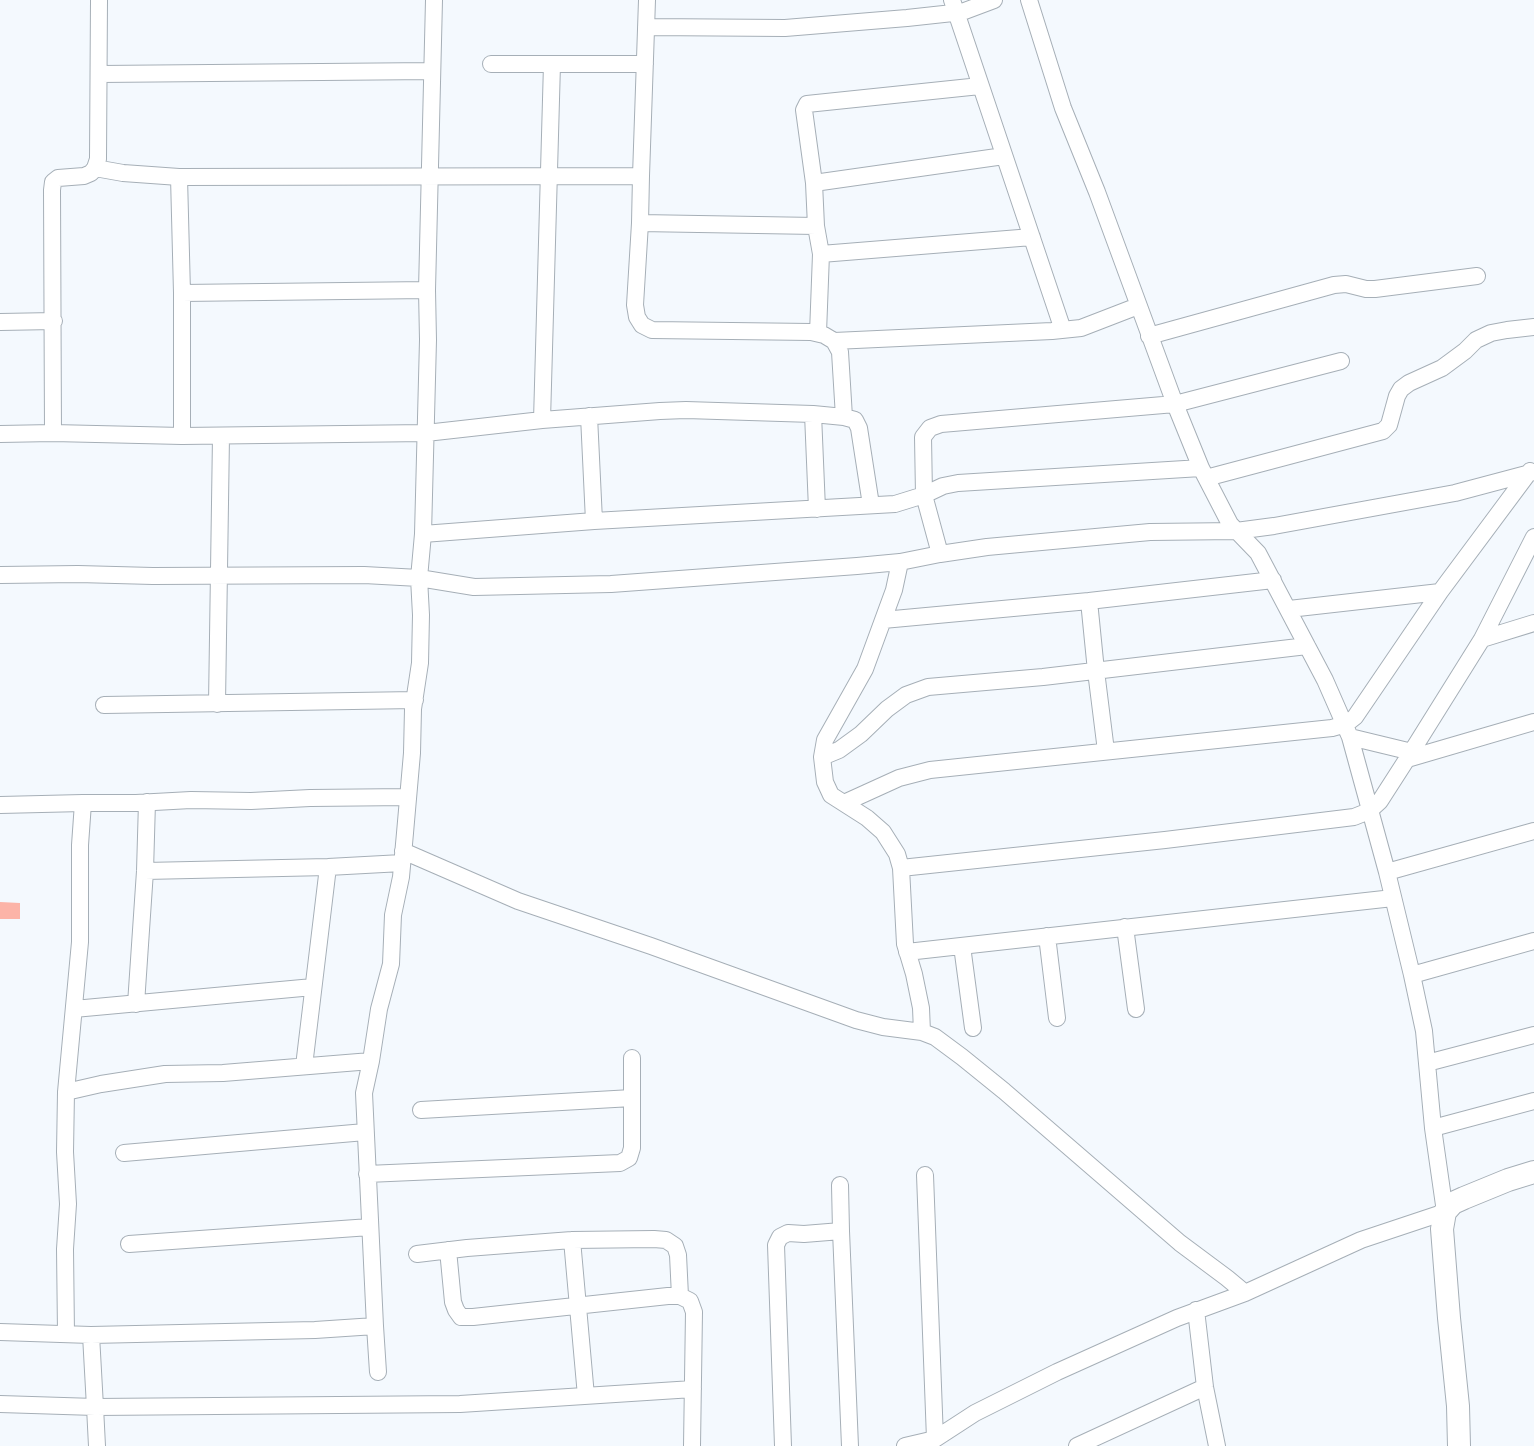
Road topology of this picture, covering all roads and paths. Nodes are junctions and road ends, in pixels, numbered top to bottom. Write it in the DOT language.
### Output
graph roads {
  1 [pos="99,0"];
  2 [pos="434,0"];
  3 [pos="647,0"];
  4 [pos="994,0"];
  5 [pos="1030,0"];
  6 [pos="953,6"];
  7 [pos="646,27"];
  8 [pos="491,64"];
  9 [pos="552,64"];
  10 [pos="645,64"];
  11 [pos="432,71"];
  12 [pos="100,74"];
  13 [pos="980,86"];
  14 [pos="1004,156"];
  15 [pos="95,168"];
  16 [pos="430,176"];
  17 [pos="550,176"];
  18 [pos="641,176"];
  19 [pos="179,177"];
  20 [pos="814,182"];
  21 [pos="640,223"];
  22 [pos="816,226"];
  23 [pos="1032,237"];
  24 [pos="821,254"];
  25 [pos="1478,276"];
  26 [pos="427,290"];
  27 [pos="182,293"];
  28 [pos="1138,306"];
  29 [pos="54,321"];
  30 [pos="0,322"];
  31 [pos="1534,327"];
  32 [pos="1063,330"];
  33 [pos="818,333"];
  34 [pos="1149,336"];
  35 [pos="834,341"];
  36 [pos="1341,361"];
  37 [pos="1175,404"];
  38 [pos="813,414"];
  39 [pos="589,416"];
  40 [pos="844,417"];
  41 [pos="542,420"];
  42 [pos="53,433"];
  43 [pos="426,433"];
  44 [pos="0,434"];
  45 [pos="182,436"];
  46 [pos="221,436"];
  47 [pos="1532,470"];
  48 [pos="1204,473"];
  49 [pos="924,495"];
  50 [pos="871,505"];
  51 [pos="817,509"];
  52 [pos="594,521"];
  53 [pos="1236,530"];
  54 [pos="423,534"];
  55 [pos="1534,537"];
  56 [pos="940,554"];
  57 [pos="900,562"];
  58 [pos="0,574"];
  59 [pos="218,576"];
  60 [pos="418,578"];
  61 [pos="1273,580"];
  62 [pos="1440,592"];
  63 [pos="1090,601"];
  64 [pos="1289,609"];
  65 [pos="883,620"];
  66 [pos="1534,623"];
  67 [pos="1482,639"];
  68 [pos="1307,646"];
  69 [pos="1096,671"];
  70 [pos="415,700"];
  71 [pos="217,704"];
  72 [pos="104,705"];
  73 [pos="1534,722"];
  74 [pos="1348,731"];
  75 [pos="1106,751"];
  76 [pos="1410,756"];
  77 [pos="822,757"];
  78 [pos="408,797"];
  79 [pos="147,802"];
  80 [pos="83,803"];
  81 [pos="844,803"];
  82 [pos="0,805"];
  83 [pos="1370,812"];
  84 [pos="1534,831"];
  85 [pos="403,857"];
  86 [pos="328,867"];
  87 [pos="901,868"];
  88 [pos="145,871"];
  89 [pos="1387,872"];
  90 [pos="1393,898"];
  91 [pos="1125,927"];
  92 [pos="1047,936"];
  93 [pos="1534,941"];
  94 [pos="962,946"];
  95 [pos="907,952"];
  96 [pos="1412,976"];
  97 [pos="313,987"];
  98 [pos="136,1004"];
  99 [pos="74,1009"];
  100 [pos="1136,1009"];
  101 [pos="1057,1018"];
  102 [pos="973,1028"];
  103 [pos="922,1032"];
  104 [pos="1534,1035"];
  105 [pos="632,1058"];
  106 [pos="371,1061"];
  107 [pos="1426,1064"];
  108 [pos="304,1066"];
  109 [pos="66,1092"];
  110 [pos="632,1098"];
  111 [pos="1534,1101"];
  112 [pos="421,1110"];
  113 [pos="1433,1128"];
  114 [pos="365,1132"];
  115 [pos="124,1153"];
  116 [pos="1534,1172"];
  117 [pos="367,1174"];
  118 [pos="925,1175"];
  119 [pos="840,1185"];
  120 [pos="1445,1212"];
  121 [pos="370,1227"];
  122 [pos="840,1231"];
  123 [pos="572,1240"];
  124 [pos="129,1244"];
  125 [pos="448,1250"];
  126 [pos="417,1254"];
  127 [pos="1245,1293"];
  128 [pos="680,1296"];
  129 [pos="577,1306"];
  130 [pos="1196,1310"];
  131 [pos="375,1326"];
  132 [pos="0,1332"];
  133 [pos="66,1334"];
  134 [pos="91,1335"];
  135 [pos="378,1372"];
  136 [pos="1205,1387"];
  137 [pos="693,1389"];
  138 [pos="586,1396"];
  139 [pos="0,1404"];
  140 [pos="95,1407"];
  141 [pos="935,1439"];
  142 [pos="97,1446"];
  143 [pos="692,1446"];
  144 [pos="783,1446"];
  145 [pos="850,1446"];
  146 [pos="905,1446"];
  147 [pos="1077,1446"];
  148 [pos="1217,1446"];
  149 [pos="1459,1446"];
  1 -- 12 [label="street"];
  2 -- 11 [label="street"];
  3 -- 7 [label="street"];
  4 -- 6 [label="street"];
  5 -- 28 [label="street"];
  6 -- 7 [label="street"];
  6 -- 13 [label="street"];
  7 -- 10 [label="street"];
  8 -- 9 [label="street"];
  9 -- 10 [label="street"];
  9 -- 17 [label="street"];
  10 -- 18 [label="street"];
  11 -- 12 [label="street"];
  11 -- 16 [label="street"];
  12 -- 15 [label="street"];
  13 -- 14 [label="street"];
  13 -- 20 [label="street"];
  14 -- 20 [label="street"];
  14 -- 23 [label="street"];
  15 -- 19 [label="street"];
  15 -- 29 [label="street"];
  16 -- 17 [label="street"];
  16 -- 19 [label="street"];
  16 -- 26 [label="street"];
  17 -- 18 [label="street"];
  17 -- 41 [label="street"];
  18 -- 21 [label="street"];
  19 -- 27 [label="street"];
  20 -- 22 [label="street"];
  21 -- 22 [label="street"];
  21 -- 33 [label="street"];
  22 -- 24 [label="street"];
  23 -- 24 [label="street"];
  23 -- 32 [label="street"];
  24 -- 33 [label="street"];
  25 -- 34 [label="street"];
  26 -- 27 [label="street"];
  26 -- 43 [label="street"];
  27 -- 45 [label="street"];
  28 -- 32 [label="street"];
  28 -- 34 [label="street"];
  29 -- 30 [label="street"];
  29 -- 42 [label="street"];
  31 -- 48 [label="street"];
  32 -- 35 [label="street"];
  33 -- 35 [label="street"];
  34 -- 37 [label="street"];
  35 -- 40 [label="street"];
  36 -- 37 [label="street"];
  37 -- 48 [label="street"];
  37 -- 49 [label="street"];
  38 -- 39 [label="street"];
  38 -- 40 [label="street"];
  38 -- 51 [label="street"];
  39 -- 41 [label="street"];
  39 -- 52 [label="street"];
  40 -- 50 [label="street"];
  41 -- 43 [label="street"];
  42 -- 44 [label="street"];
  42 -- 45 [label="street"];
  43 -- 46 [label="street"];
  43 -- 54 [label="street"];
  45 -- 46 [label="street"];
  46 -- 59 [label="street"];
  47 -- 53 [label="street"];
  47 -- 62 [label="street"];
  48 -- 49 [label="street"];
  48 -- 53 [label="street"];
  49 -- 50 [label="street"];
  49 -- 56 [label="street"];
  50 -- 51 [label="street"];
  51 -- 52 [label="street"];
  52 -- 54 [label="street"];
  53 -- 56 [label="street"];
  53 -- 61 [label="street"];
  54 -- 60 [label="street"];
  55 -- 67 [label="street"];
  56 -- 57 [label="street"];
  57 -- 60 [label="street"];
  57 -- 65 [label="street"];
  58 -- 59 [label="street"];
  59 -- 60 [label="street"];
  59 -- 71 [label="street"];
  60 -- 70 [label="street"];
  61 -- 63 [label="street"];
  61 -- 64 [label="street"];
  62 -- 64 [label="street"];
  62 -- 74 [label="street"];
  63 -- 65 [label="street"];
  63 -- 69 [label="street"];
  64 -- 68 [label="street"];
  65 -- 77 [label="street"];
  66 -- 67 [label="street"];
  67 -- 76 [label="street"];
  68 -- 69 [label="street"];
  68 -- 74 [label="street"];
  69 -- 75 [label="street"];
  69 -- 77 [label="street"];
  70 -- 71 [label="street"];
  70 -- 78 [label="street"];
  71 -- 72 [label="street"];
  73 -- 76 [label="street"];
  74 -- 75 [label="street"];
  74 -- 76 [label="street"];
  74 -- 83 [label="street"];
  75 -- 81 [label="street"];
  76 -- 83 [label="street"];
  77 -- 81 [label="street"];
  78 -- 79 [label="street"];
  78 -- 85 [label="street"];
  79 -- 80 [label="street"];
  79 -- 88 [label="street"];
  80 -- 82 [label="street"];
  80 -- 99 [label="street"];
  81 -- 87 [label="street"];
  83 -- 87 [label="street"];
  83 -- 89 [label="street"];
  84 -- 89 [label="street"];
  85 -- 86 [label="street"];
  85 -- 103 [label="street"];
  85 -- 106 [label="street"];
  86 -- 88 [label="street"];
  86 -- 97 [label="street"];
  87 -- 95 [label="street"];
  88 -- 98 [label="street"];
  89 -- 90 [label="street"];
  90 -- 91 [label="street"];
  90 -- 96 [label="street"];
  91 -- 92 [label="street"];
  91 -- 100 [label="street"];
  92 -- 94 [label="street"];
  92 -- 101 [label="street"];
  93 -- 96 [label="street"];
  94 -- 95 [label="street"];
  94 -- 102 [label="street"];
  95 -- 103 [label="street"];
  96 -- 107 [label="street"];
  97 -- 98 [label="street"];
  97 -- 108 [label="street"];
  98 -- 99 [label="street"];
  99 -- 109 [label="street"];
  103 -- 127 [label="street"];
  104 -- 107 [label="street"];
  105 -- 110 [label="street"];
  106 -- 108 [label="street"];
  106 -- 114 [label="street"];
  107 -- 113 [label="street"];
  108 -- 109 [label="street"];
  109 -- 133 [label="street"];
  110 -- 112 [label="street"];
  110 -- 117 [label="street"];
  111 -- 113 [label="street"];
  113 -- 120 [label="street"];
  114 -- 115 [label="street"];
  114 -- 117 [label="street"];
  116 -- 120 [label="street"];
  117 -- 121 [label="street"];
  118 -- 141 [label="street"];
  119 -- 122 [label="street"];
  120 -- 127 [label="street"];
  120 -- 149 [label="street"];
  121 -- 124 [label="street"];
  121 -- 131 [label="street"];
  122 -- 144 [label="street"];
  122 -- 145 [label="street"];
  123 -- 125 [label="street"];
  123 -- 128 [label="street"];
  123 -- 129 [label="street"];
  125 -- 126 [label="street"];
  125 -- 129 [label="street"];
  127 -- 130 [label="street"];
  128 -- 129 [label="street"];
  128 -- 137 [label="street"];
  129 -- 138 [label="street"];
  130 -- 136 [label="street"];
  130 -- 141 [label="street"];
  131 -- 134 [label="street"];
  131 -- 135 [label="street"];
  132 -- 133 [label="street"];
  133 -- 134 [label="street"];
  134 -- 140 [label="street"];
  136 -- 147 [label="street"];
  136 -- 148 [label="street"];
  137 -- 138 [label="street"];
  137 -- 143 [label="street"];
  138 -- 140 [label="street"];
  139 -- 140 [label="street"];
  140 -- 142 [label="street"];
  141 -- 146 [label="street"];
}
